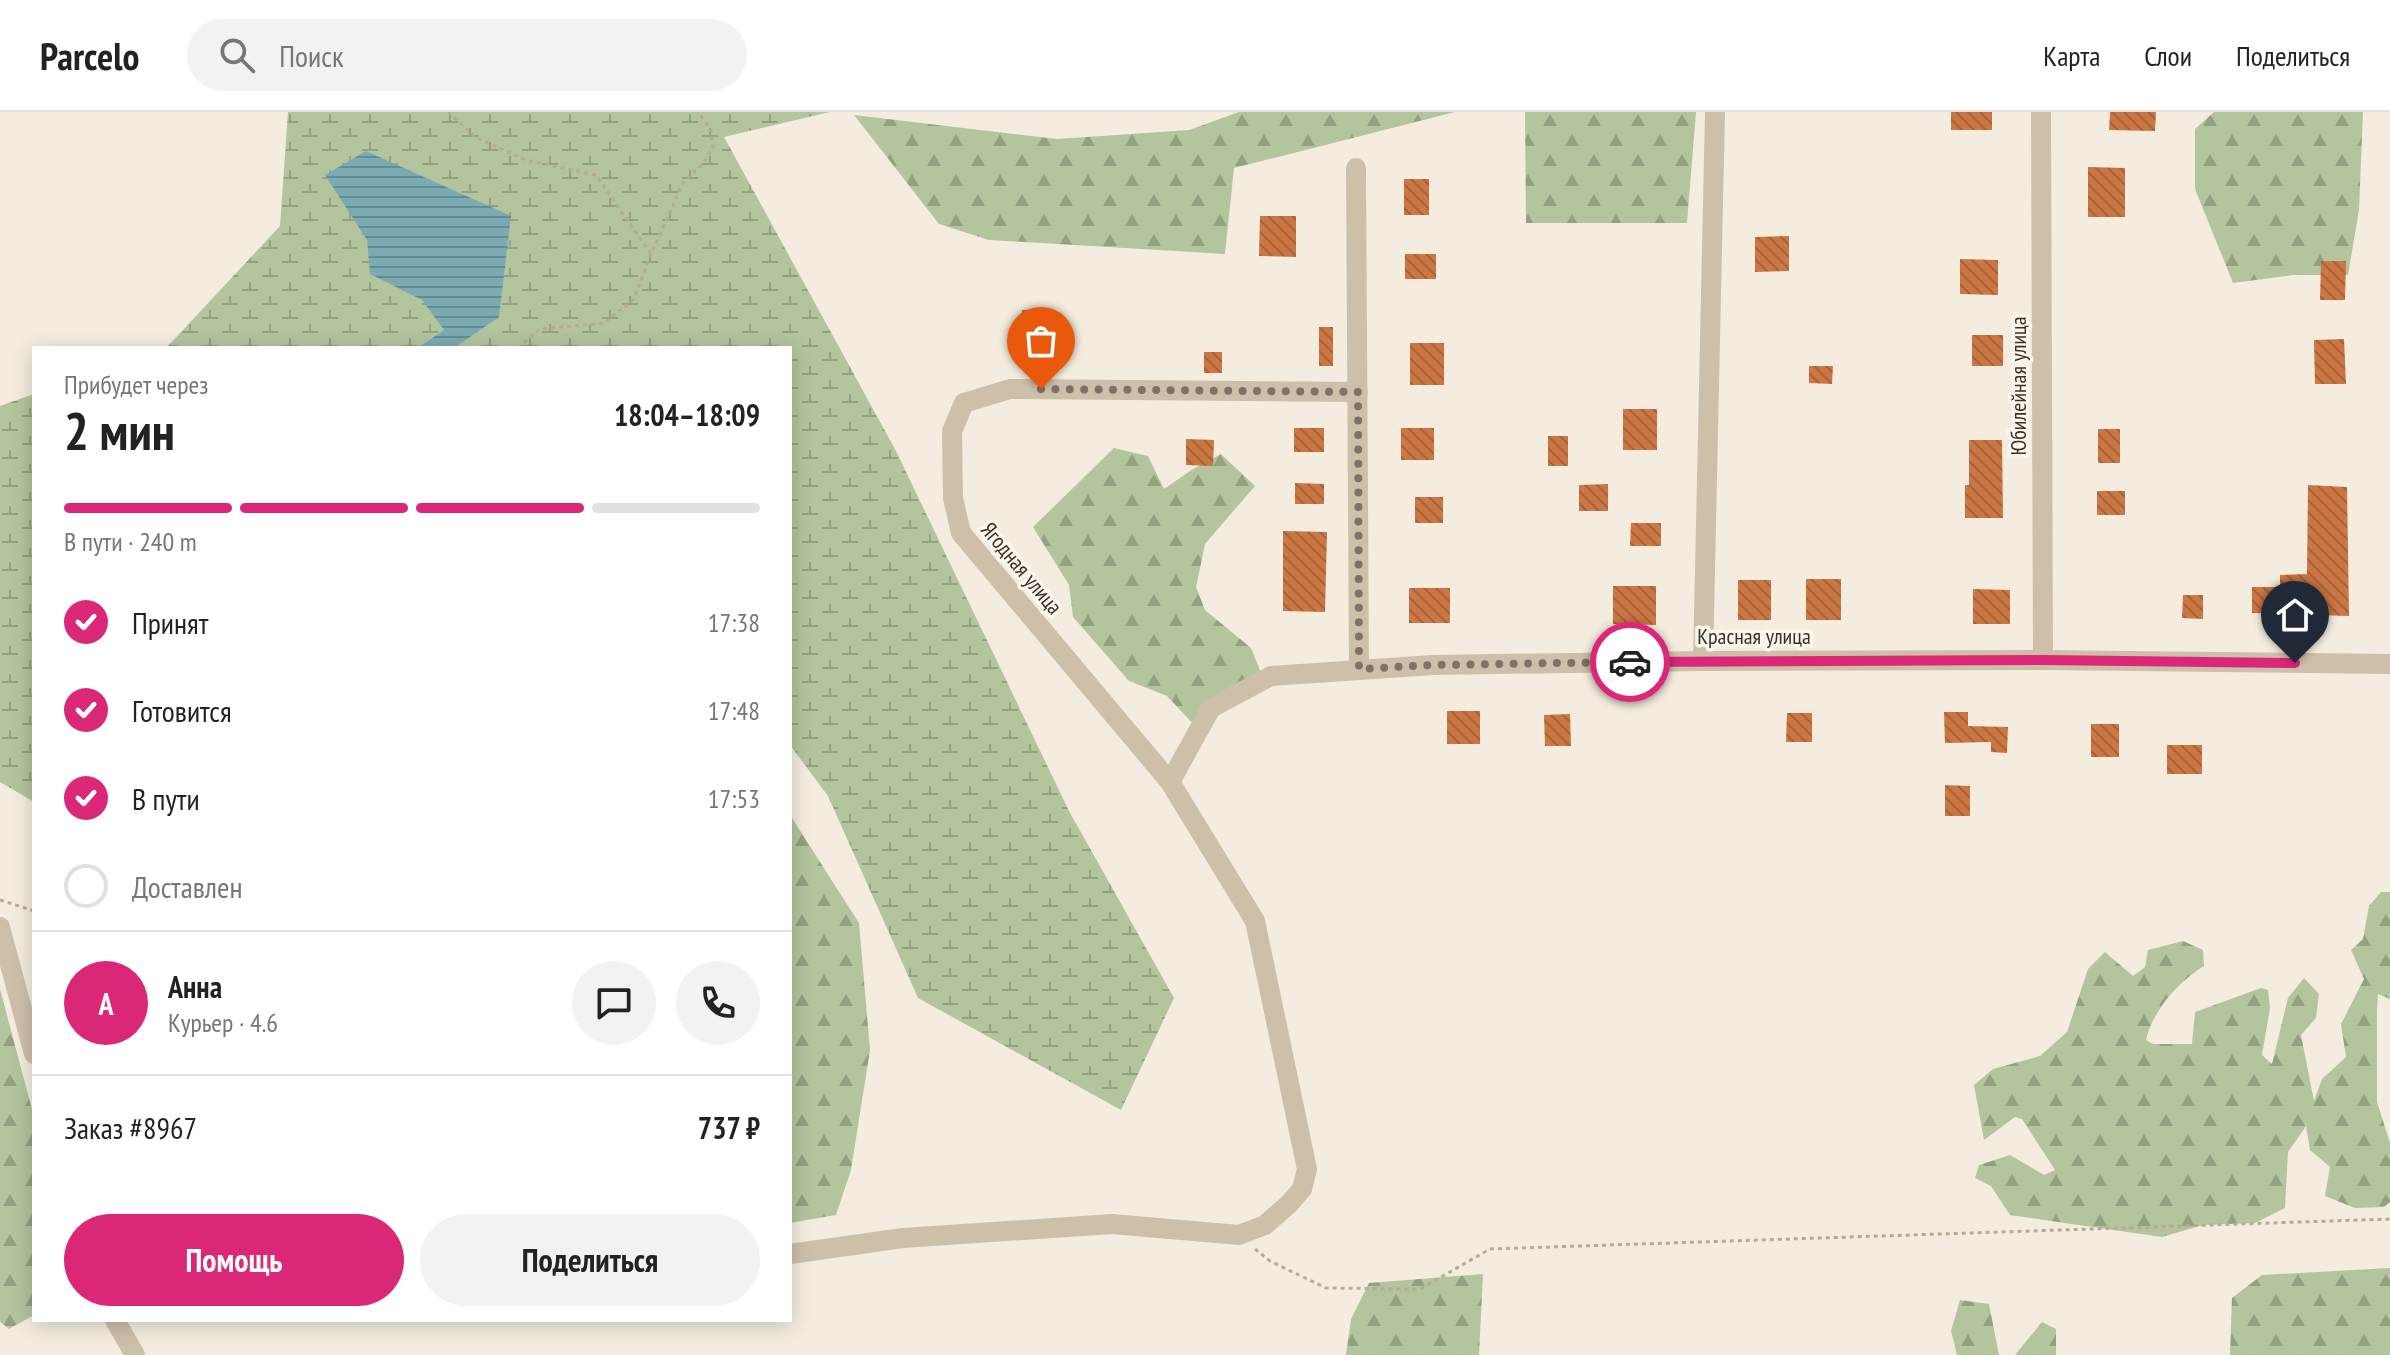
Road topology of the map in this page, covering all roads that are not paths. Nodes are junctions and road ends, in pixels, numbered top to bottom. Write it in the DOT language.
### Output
graph roads {
  1 [pos="1715,112"];
  2 [pos="2041,112"];
  3 [pos="1356,168"];
  4 [pos="1358,392"];
  5 [pos="2043,660"];
  6 [pos="1703,661"];
  7 [pos="2390,664"];
  8 [pos="1359,669"];
  9 [pos="1170,782"];
  10 [pos="0,927"];
  11 [pos="32,1047"];
  12 [pos="792,1254"];
  13 [pos="116,1322"];
  14 [pos="135,1355"];
  1 -- 6 [label="street"];
  2 -- 5 [label="street, Юбилейная улица"];
  3 -- 4 [label="street"];
  4 -- 8 [label="street"];
  4 -- 9 [label="street, Ягодная улица"];
  5 -- 6 [label="street, Красная улица"];
  5 -- 7 [label="street, Красная улица"];
  6 -- 8 [label="street, Красная улица"];
  8 -- 9 [label="street, Красная улица"];
  9 -- 12 [label="street, Ягодная улица"];
  10 -- 11 [label="street"];
  13 -- 14 [label="street"];
}
